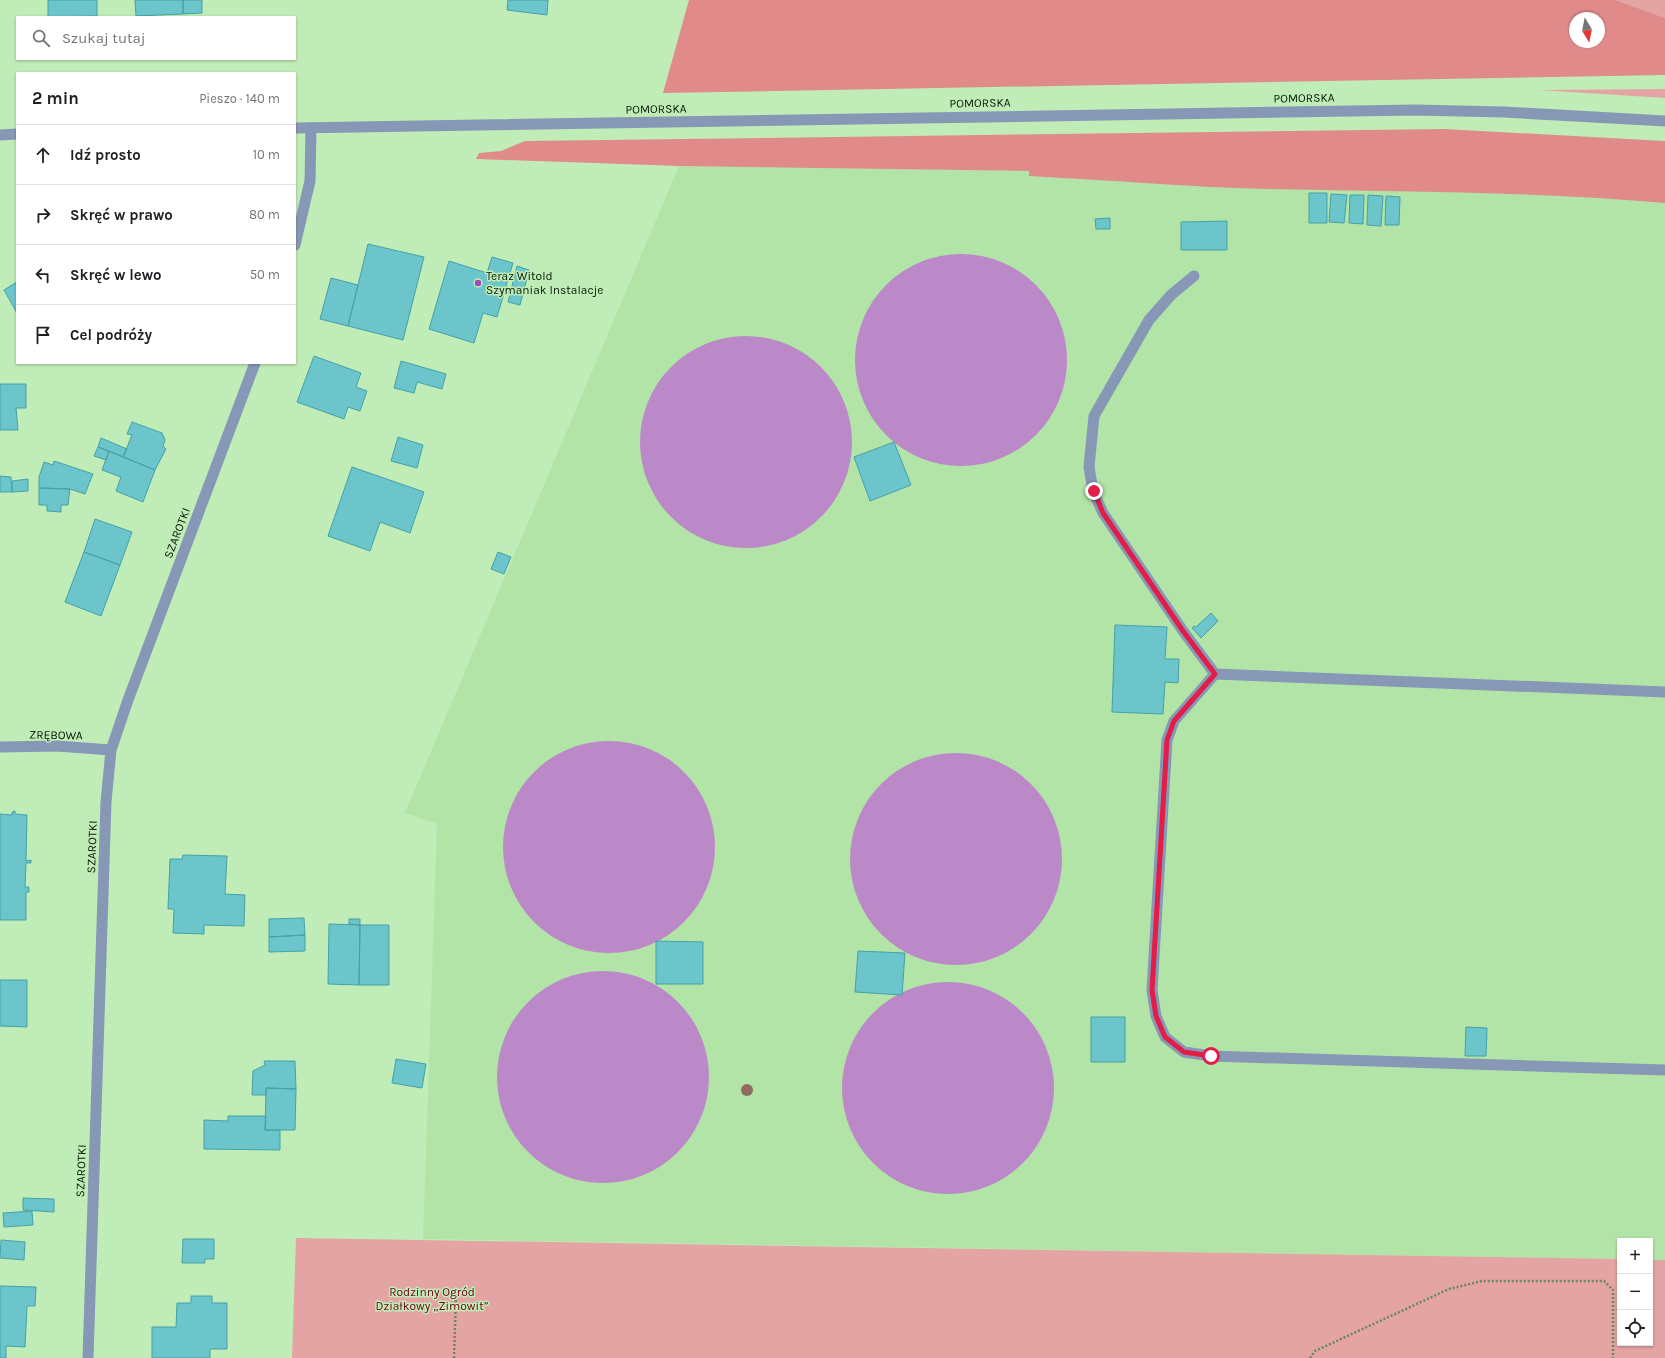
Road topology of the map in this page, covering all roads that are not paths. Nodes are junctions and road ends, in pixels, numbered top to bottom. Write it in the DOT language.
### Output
graph roads {
  1 [pos="1665,121"];
  2 [pos="296,128"];
  3 [pos="311,128"];
  4 [pos="16,134"];
  5 [pos="0,135"];
  6 [pos="296,240"];
  7 [pos="1194,276"];
  8 [pos="255,364"];
  9 [pos="1215,674"];
  10 [pos="1665,692"];
  11 [pos="0,748"];
  12 [pos="111,750"];
  13 [pos="1665,1070"];
  14 [pos="88,1358"];
  1 -- 3 [label="street, POMORSKA"];
  2 -- 3 [label="street, POMORSKA"];
  3 -- 6 [label="street"];
  4 -- 5 [label="street"];
  7 -- 9 [label="street"];
  8 -- 12 [label="street, SZAROTKI"];
  9 -- 10 [label="street"];
  9 -- 13 [label="street"];
  11 -- 12 [label="street, ZRĘBOWA"];
  12 -- 14 [label="street, SZAROTKI"];
}
